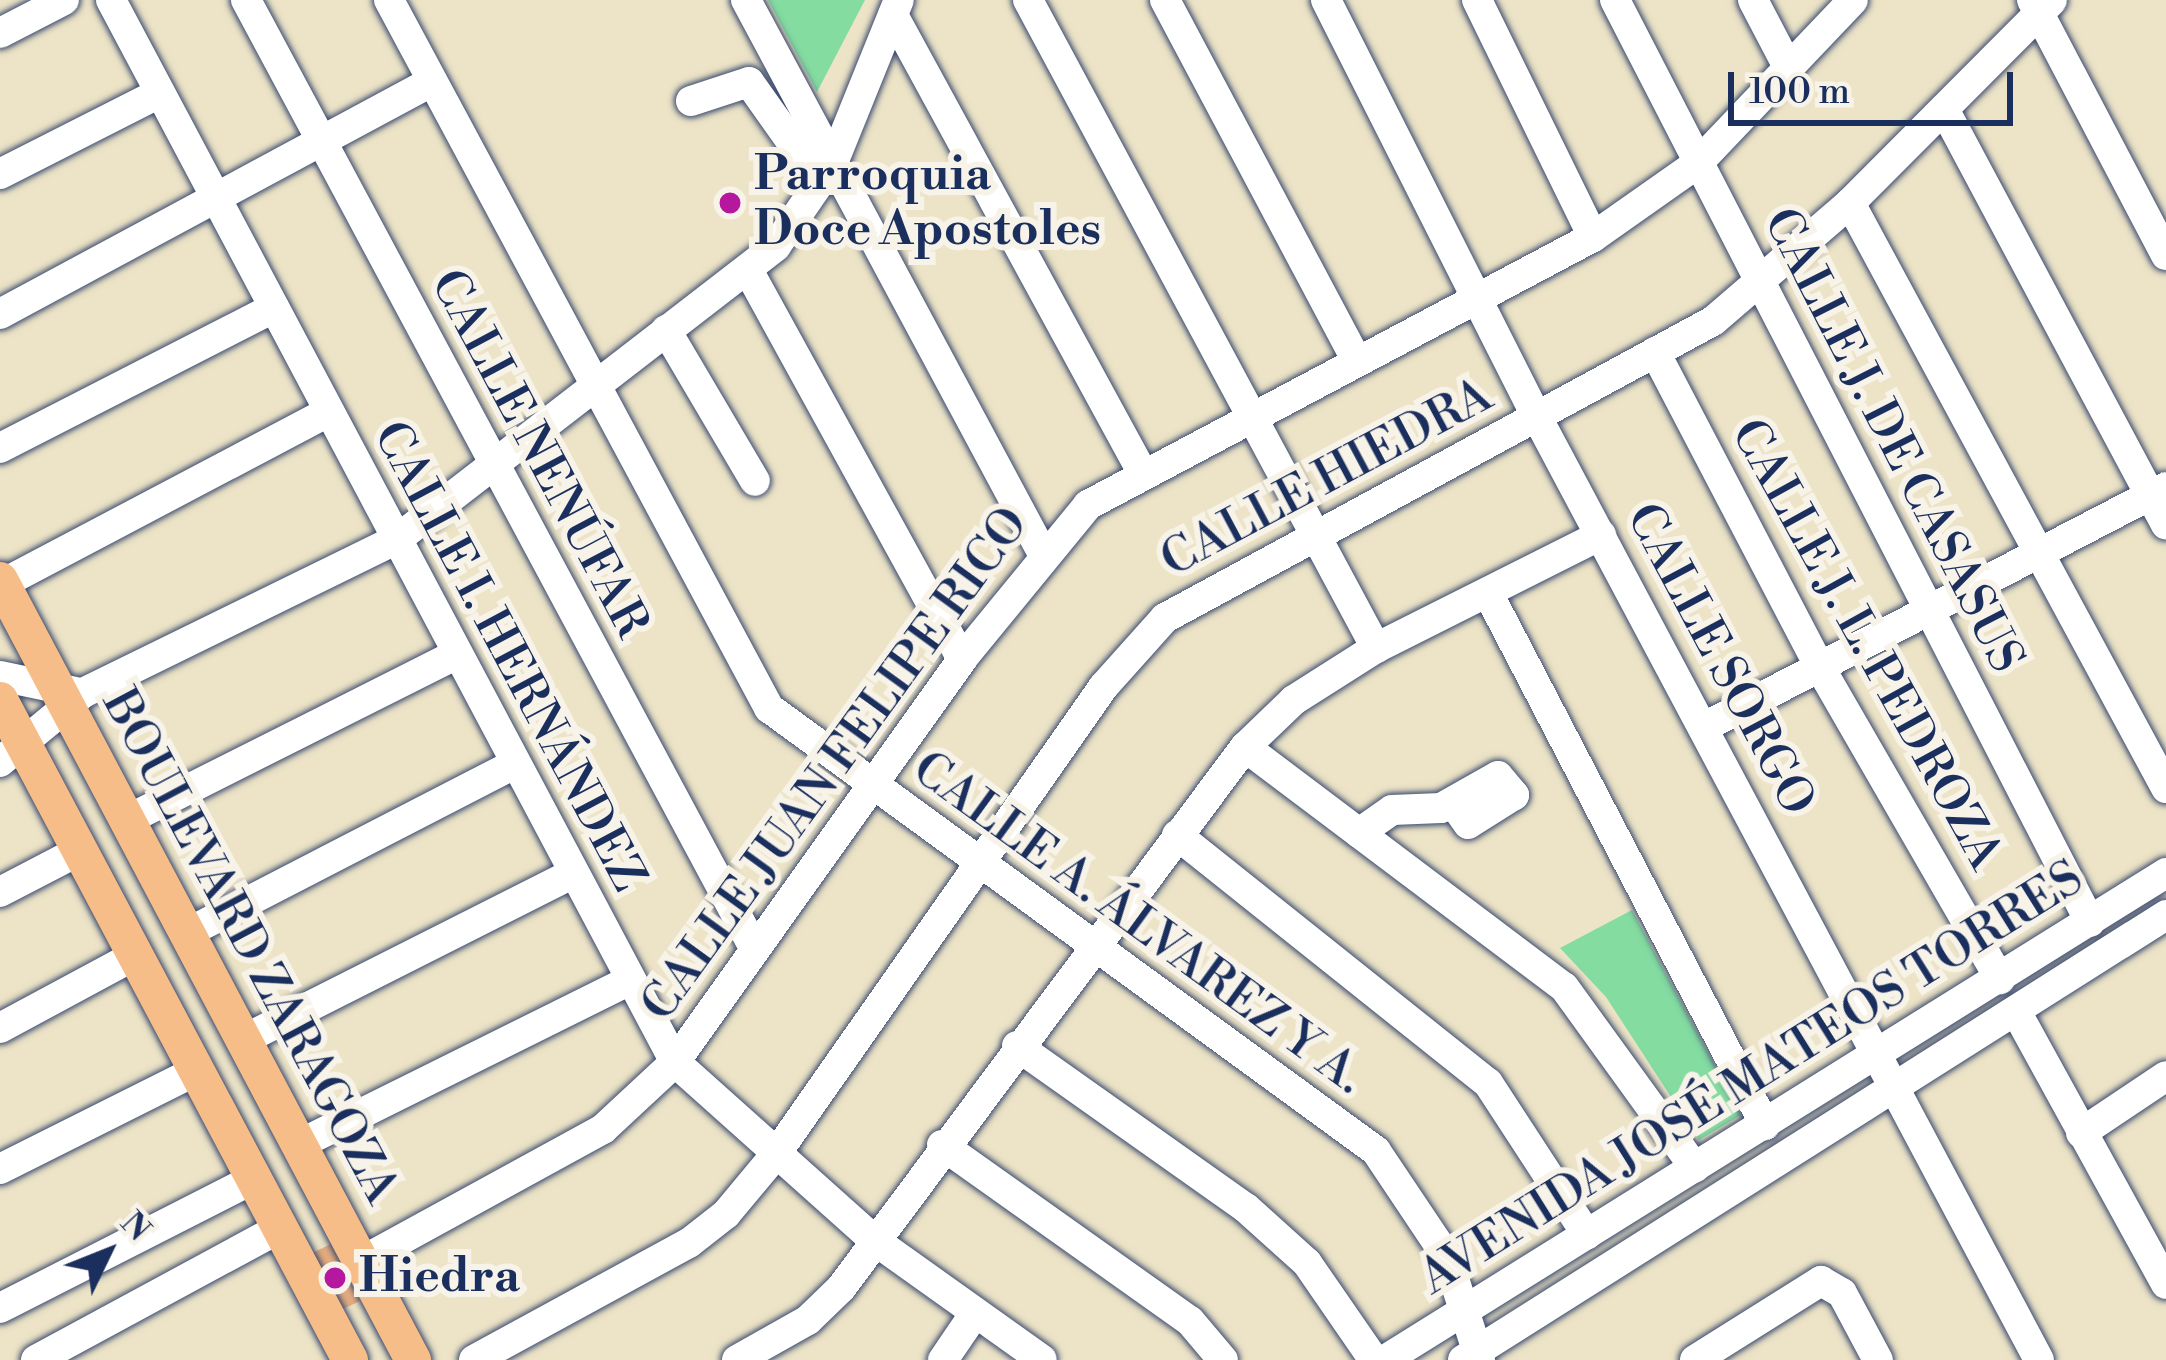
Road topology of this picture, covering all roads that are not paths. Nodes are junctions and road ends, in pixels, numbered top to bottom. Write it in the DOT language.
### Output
graph roads {
  1 [pos="64,0"];
  2 [pos="111,0"];
  3 [pos="246,0"];
  4 [pos="389,0"];
  5 [pos="746,0"];
  6 [pos="1028,0"];
  7 [pos="1165,0"];
  8 [pos="1326,0"];
  9 [pos="1478,0"];
  10 [pos="1615,0"];
  11 [pos="1753,0"];
  12 [pos="1852,0"];
  13 [pos="2041,4"];
  14 [pos="896,7"];
  15 [pos="0,33"];
  16 [pos="1787,65"];
  17 [pos="431,82"];
  18 [pos="158,94"];
  19 [pos="691,101"];
  20 [pos="1944,109"];
  21 [pos="322,140"];
  22 [pos="831,160"];
  23 [pos="1697,164"];
  24 [pos="0,174"];
  25 [pos="217,202"];
  26 [pos="1850,203"];
  27 [pos="1593,237"];
  28 [pos="2166,255"];
  29 [pos="748,270"];
  30 [pos="1761,286"];
  31 [pos="1476,297"];
  32 [pos="274,308"];
  33 [pos="0,314"];
  34 [pos="666,330"];
  35 [pos="1655,352"];
  36 [pos="1355,358"];
  37 [pos="592,385"];
  38 [pos="326,413"];
  39 [pos="1247,415"];
  40 [pos="1537,417"];
  41 [pos="0,448"];
  42 [pos="490,465"];
  43 [pos="1141,470"];
  44 [pos="755,482"];
  45 [pos="2158,492"];
  46 [pos="2166,524"];
  47 [pos="1310,533"];
  48 [pos="1601,535"];
  49 [pos="396,540"];
  50 [pos="1043,554"];
  51 [pos="2041,554"];
  52 [pos="1,582"];
  53 [pos="1488,593"];
  54 [pos="1930,612"];
  55 [pos="1376,648"];
  56 [pos="455,656"];
  57 [pos="962,659"];
  58 [pos="1822,671"];
  59 [pos="0,676"];
  60 [pos="68,696"];
  61 [pos="0,698"];
  62 [pos="1706,726"];
  63 [pos="1245,747"];
  64 [pos="11,756"];
  65 [pos="511,766"];
  66 [pos="2166,788"];
  67 [pos="875,789"];
  68 [pos="1454,804"];
  69 [pos="129,819"];
  70 [pos="1359,833"];
  71 [pos="1177,836"];
  72 [pos="76,852"];
  73 [pos="980,864"];
  74 [pos="573,873"];
  75 [pos="2166,874"];
  76 [pos="0,892"];
  77 [pos="2166,916"];
  78 [pos="2090,922"];
  79 [pos="189,932"];
  80 [pos="1094,945"];
  81 [pos="754,949"];
  82 [pos="132,957"];
  83 [pos="2000,979"];
  84 [pos="630,980"];
  85 [pos="2017,1013"];
  86 [pos="0,1028"];
  87 [pos="245,1039"];
  88 [pos="1017,1046"];
  89 [pos="1876,1054"];
  90 [pos="675,1062"];
  91 [pos="194,1072"];
  92 [pos="2166,1076"];
  93 [pos="1897,1092"];
  94 [pos="1765,1124"];
  95 [pos="2081,1133"];
  96 [pos="300,1144"];
  97 [pos="942,1145"];
  98 [pos="776,1154"];
  99 [pos="1695,1168"];
  100 [pos="0,1169"];
  101 [pos="254,1179"];
  102 [pos="280,1228"];
  103 [pos="1588,1235"];
  104 [pos="874,1240"];
  105 [pos="362,1262"];
  106 [pos="2166,1285"];
  107 [pos="0,1308"];
  108 [pos="1467,1309"];
  109 [pos="975,1313"];
  110 [pos="1715,1354"];
  111 [pos="1473,1357"];
  112 [pos="37,1360"];
  113 [pos="350,1360"];
  114 [pos="413,1360"];
  115 [pos="474,1360"];
  116 [pos="737,1360"];
  117 [pos="943,1360"];
  118 [pos="1042,1360"];
  119 [pos="1223,1360"];
  120 [pos="1374,1360"];
  121 [pos="1385,1360"];
  122 [pos="1878,1360"];
  123 [pos="2039,1360"];
  1 -- 15 [label="street"];
  2 -- 18 [label="street, CALLE I. HERNÁNDEZ"];
  3 -- 21 [label="street, CALLE NENÚFAR"];
  4 -- 17 [label="street, CALLE A. ÁLVAREZ Y A."];
  5 -- 22 [label="street"];
  6 -- 39 [label="street"];
  7 -- 36 [label="street"];
  8 -- 31 [label="street, CALLE SORGO"];
  9 -- 27 [label="street"];
  10 -- 23 [label="street, CALLE J. DE CASASUS"];
  11 -- 16 [label="street"];
  12 -- 16 [label="street, CALLE JUAN FELIPE RICO"];
  13 -- 20 [label="street, CALLE HIEDRA"];
  13 -- 28 [label="street"];
  14 -- 22 [label="street"];
  14 -- 43 [label="street"];
  16 -- 23 [label="street, CALLE JUAN FELIPE RICO"];
  17 -- 21 [label="street"];
  17 -- 37 [label="street, CALLE A. ÁLVAREZ Y A."];
  18 -- 24 [label="street"];
  18 -- 25 [label="street, CALLE I. HERNÁNDEZ"];
  19 -- 22 [label="street"];
  20 -- 26 [label="street, CALLE HIEDRA"];
  20 -- 45 [label="street"];
  21 -- 25 [label="street"];
  21 -- 42 [label="street, CALLE NENÚFAR"];
  22 -- 29 [label="street"];
  22 -- 50 [label="street"];
  23 -- 27 [label="street, CALLE JUAN FELIPE RICO"];
  23 -- 30 [label="street, CALLE J. DE CASASUS"];
  25 -- 32 [label="street, CALLE I. HERNÁNDEZ"];
  25 -- 33 [label="street"];
  26 -- 30 [label="street, CALLE HIEDRA"];
  26 -- 51 [label="street"];
  27 -- 31 [label="street, CALLE JUAN FELIPE RICO"];
  29 -- 34 [label="street"];
  29 -- 57 [label="street"];
  30 -- 35 [label="street, CALLE HIEDRA"];
  30 -- 54 [label="street, CALLE J. DE CASASUS"];
  31 -- 36 [label="street, CALLE JUAN FELIPE RICO"];
  31 -- 40 [label="street, CALLE SORGO"];
  32 -- 38 [label="street, CALLE I. HERNÁNDEZ"];
  32 -- 41 [label="street"];
  34 -- 37 [label="street"];
  34 -- 44 [label="street"];
  35 -- 40 [label="street, CALLE HIEDRA"];
  35 -- 58 [label="street, CALLE J. L. PEDROZA"];
  36 -- 39 [label="street, CALLE JUAN FELIPE RICO"];
  37 -- 42 [label="street"];
  37 -- 67 [label="street, CALLE A. ÁLVAREZ Y A."];
  38 -- 49 [label="street, CALLE I. HERNÁNDEZ"];
  38 -- 52 [label="street"];
  39 -- 43 [label="street, CALLE JUAN FELIPE RICO"];
  39 -- 47 [label="street"];
  40 -- 47 [label="street, CALLE HIEDRA"];
  40 -- 48 [label="street, CALLE SORGO"];
  42 -- 49 [label="street"];
  42 -- 81 [label="street, CALLE NENÚFAR"];
  43 -- 50 [label="street, CALLE JUAN FELIPE RICO"];
  45 -- 46 [label="street"];
  45 -- 51 [label="street"];
  47 -- 55 [label="street"];
  47 -- 73 [label="street, CALLE HIEDRA"];
  48 -- 53 [label="street"];
  48 -- 62 [label="street, CALLE SORGO"];
  49 -- 56 [label="street, CALLE I. HERNÁNDEZ"];
  49 -- 60 [label="street"];
  50 -- 57 [label="street, CALLE JUAN FELIPE RICO"];
  51 -- 54 [label="street"];
  51 -- 66 [label="street"];
  52 -- 60 [label="main road, BOULEVARD ZARAGOZA"];
  53 -- 55 [label="street"];
  53 -- 94 [label="street"];
  54 -- 58 [label="street"];
  54 -- 78 [label="street, CALLE J. DE CASASUS"];
  55 -- 63 [label="street"];
  56 -- 65 [label="street, CALLE I. HERNÁNDEZ"];
  56 -- 69 [label="street"];
  57 -- 67 [label="street, CALLE JUAN FELIPE RICO"];
  58 -- 62 [label="street"];
  58 -- 83 [label="street, CALLE J. L. PEDROZA"];
  59 -- 60 [label="street"];
  60 -- 61 [label="street"];
  60 -- 64 [label="street"];
  60 -- 69 [label="main road, BOULEVARD ZARAGOZA"];
  61 -- 64 [label="main road"];
  62 -- 89 [label="street, CALLE SORGO"];
  63 -- 70 [label="street"];
  63 -- 71 [label="street"];
  64 -- 72 [label="main road"];
  65 -- 74 [label="street, CALLE I. HERNÁNDEZ"];
  65 -- 79 [label="street"];
  67 -- 73 [label="street, CALLE A. ÁLVAREZ Y A."];
  67 -- 81 [label="street, CALLE JUAN FELIPE RICO"];
  68 -- 70 [label="street"];
  69 -- 79 [label="main road, BOULEVARD ZARAGOZA"];
  70 -- 99 [label="street"];
  71 -- 80 [label="street"];
  71 -- 103 [label="street"];
  72 -- 76 [label="street"];
  72 -- 82 [label="main road"];
  73 -- 80 [label="street, CALLE A. ÁLVAREZ Y A."];
  73 -- 98 [label="street, CALLE HIEDRA"];
  74 -- 84 [label="street, CALLE I. HERNÁNDEZ"];
  74 -- 87 [label="street"];
  75 -- 78 [label="street, AVENIDA JOSÉ MATEOS TORRES"];
  77 -- 85 [label="street, AVENIDA JOSÉ MATEOS TORRES"];
  78 -- 83 [label="street, AVENIDA JOSÉ MATEOS TORRES"];
  79 -- 87 [label="main road, BOULEVARD ZARAGOZA"];
  80 -- 88 [label="street"];
  80 -- 108 [label="street, CALLE A. ÁLVAREZ Y A."];
  81 -- 90 [label="street, CALLE JUAN FELIPE RICO"];
  82 -- 86 [label="street"];
  82 -- 91 [label="main road"];
  83 -- 89 [label="street, AVENIDA JOSÉ MATEOS TORRES"];
  84 -- 90 [label="street, CALLE I. HERNÁNDEZ"];
  84 -- 96 [label="street"];
  85 -- 93 [label="street, AVENIDA JOSÉ MATEOS TORRES"];
  85 -- 95 [label="street"];
  87 -- 96 [label="main road, BOULEVARD ZARAGOZA"];
  88 -- 97 [label="street"];
  88 -- 120 [label="street"];
  89 -- 93 [label="street, CALLE SORGO"];
  89 -- 94 [label="street, AVENIDA JOSÉ MATEOS TORRES"];
  90 -- 98 [label="street, CALLE I. HERNÁNDEZ"];
  90 -- 105 [label="street, CALLE JUAN FELIPE RICO"];
  91 -- 100 [label="street"];
  91 -- 101 [label="main road"];
  92 -- 95 [label="street"];
  93 -- 111 [label="street, AVENIDA JOSÉ MATEOS TORRES"];
  93 -- 123 [label="street, CALLE SORGO"];
  94 -- 99 [label="street, AVENIDA JOSÉ MATEOS TORRES"];
  95 -- 106 [label="street"];
  96 -- 105 [label="main road, BOULEVARD ZARAGOZA"];
  97 -- 104 [label="street"];
  97 -- 119 [label="street"];
  98 -- 104 [label="street, CALLE I. HERNÁNDEZ"];
  98 -- 115 [label="street, CALLE HIEDRA"];
  99 -- 103 [label="street, AVENIDA JOSÉ MATEOS TORRES"];
  101 -- 102 [label="main road"];
  101 -- 107 [label="street"];
  102 -- 112 [label="street"];
  102 -- 113 [label="main road"];
  103 -- 108 [label="street, AVENIDA JOSÉ MATEOS TORRES"];
  104 -- 109 [label="street, CALLE I. HERNÁNDEZ"];
  104 -- 116 [label="street"];
  105 -- 114 [label="main road, BOULEVARD ZARAGOZA"];
  108 -- 111 [label="street, CALLE A. ÁLVAREZ Y A."];
  108 -- 121 [label="street, AVENIDA JOSÉ MATEOS TORRES"];
  109 -- 117 [label="street"];
  109 -- 118 [label="street, CALLE I. HERNÁNDEZ"];
  110 -- 122 [label="street"];
}
